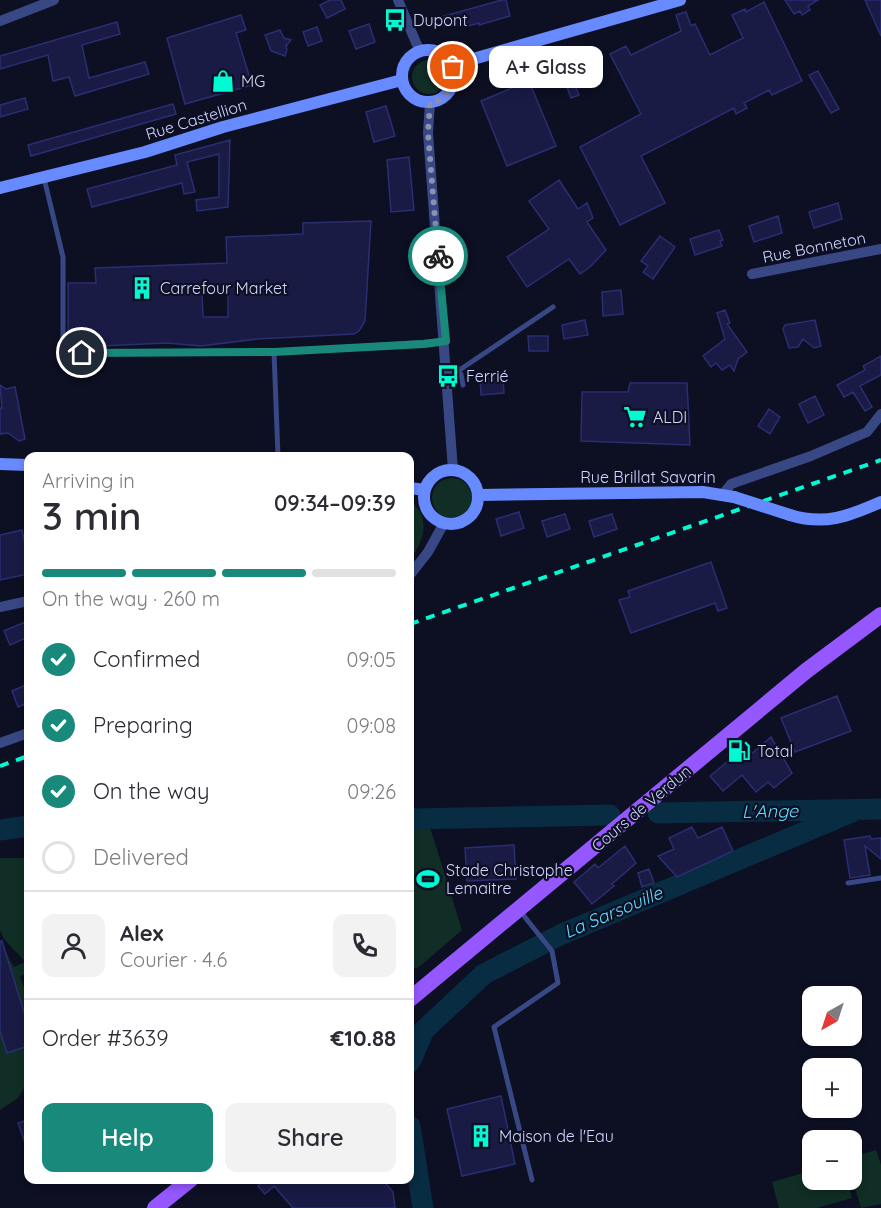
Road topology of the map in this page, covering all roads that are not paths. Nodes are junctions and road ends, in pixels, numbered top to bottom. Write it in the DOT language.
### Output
graph roads {
  1 [pos="54,0"];
  2 [pos="398,0"];
  3 [pos="680,0"];
  4 [pos="0,21"];
  5 [pos="420,52"];
  6 [pos="453,67"];
  7 [pos="402,80"];
  8 [pos="430,103"];
  9 [pos="44,177"];
  10 [pos="0,188"];
  11 [pos="881,249"];
  12 [pos="752,274"];
  13 [pos="553,307"];
  14 [pos="446,341"];
  15 [pos="274,352"];
  16 [pos="453,372"];
  17 [pos="463,385"];
  18 [pos="881,414"];
  19 [pos="881,429"];
  20 [pos="867,432"];
  21 [pos="279,452"];
  22 [pos="0,464"];
  23 [pos="24,465"];
  24 [pos="453,470"];
  25 [pos="414,489"];
  26 [pos="425,490"];
  27 [pos="479,495"];
  28 [pos="729,496"];
  29 [pos="881,502"];
  30 [pos="444,523"];
  31 [pos="414,570"];
  32 [pos="24,602"];
  33 [pos="0,607"];
  34 [pos="879,615"];
  35 [pos="24,734"];
  36 [pos="0,743"];
  37 [pos="881,878"];
  38 [pos="848,883"];
  39 [pos="518,909"];
  40 [pos="414,996"];
  41 [pos="532,1180"];
  42 [pos="185,1184"];
  43 [pos="155,1208"];
  1 -- 4 [label="street"];
  2 -- 5 [label="street"];
  3 -- 6 [label="main road"];
  5 -- 6 [label="main road"];
  5 -- 7 [label="main road"];
  6 -- 8 [label="main road"];
  7 -- 8 [label="main road"];
  7 -- 9 [label="main road, Rue Castellion"];
  8 -- 14 [label="street"];
  9 -- 10 [label="main road, Rue Castellion"];
  9 -- 15 [label="lane"];
  11 -- 12 [label="street, Rue Bonneton"];
  13 -- 16 [label="lane"];
  14 -- 15 [label="lane"];
  14 -- 16 [label="street"];
  15 -- 21 [label="lane"];
  16 -- 17 [label="lane"];
  16 -- 24 [label="street"];
  18 -- 20 [label="street"];
  19 -- 20 [label="street"];
  20 -- 28 [label="street"];
  22 -- 23 [label="main road"];
  24 -- 26 [label="main road"];
  24 -- 27 [label="main road"];
  25 -- 26 [label="main road"];
  26 -- 30 [label="main road"];
  27 -- 28 [label="main road, Rue Brillat Savarin"];
  27 -- 30 [label="main road"];
  28 -- 29 [label="main road, Rue Brillat Savarin, bridge"];
  30 -- 31 [label="street"];
  32 -- 33 [label="street"];
  34 -- 39 [label="main road, Cours de Verdun"];
  35 -- 36 [label="street"];
  37 -- 38 [label="lane"];
  39 -- 40 [label="main road, Cours de Verdun"];
  39 -- 41 [label="lane"];
  42 -- 43 [label="main road"];
}
